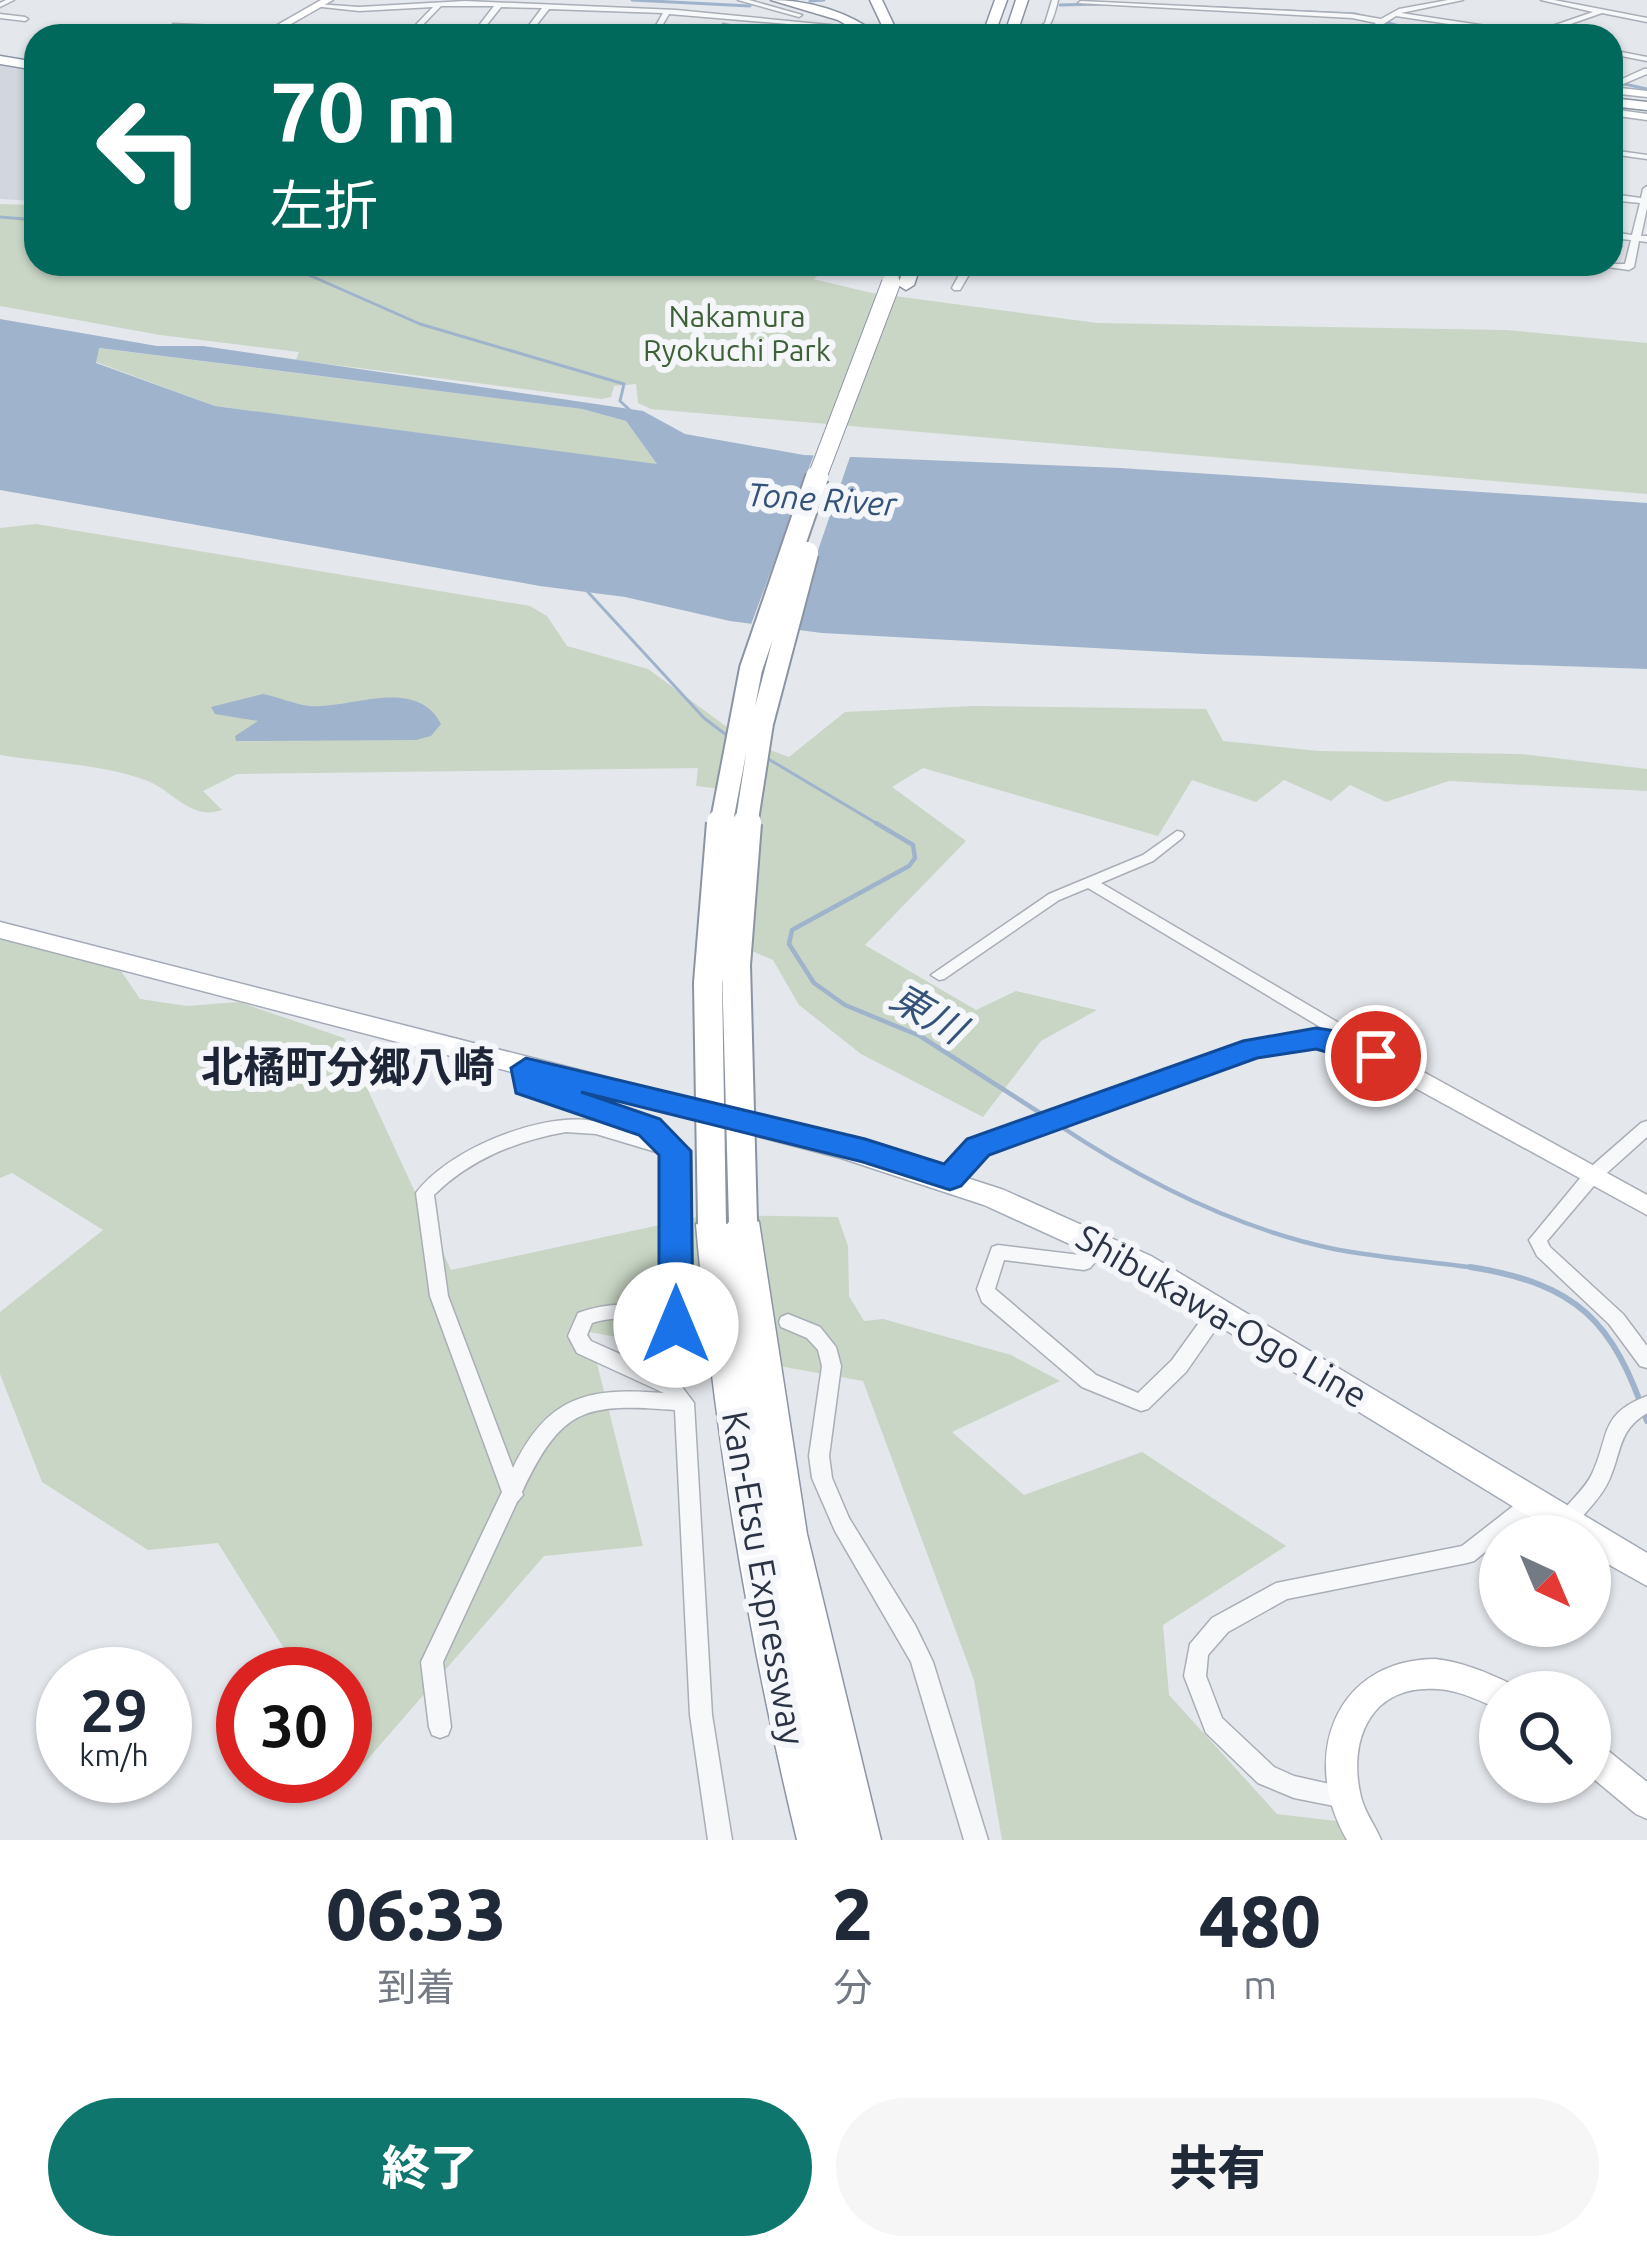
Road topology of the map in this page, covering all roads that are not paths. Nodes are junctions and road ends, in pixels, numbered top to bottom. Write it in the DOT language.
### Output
graph roads {
  1 [pos="11,0"];
  2 [pos="328,0"];
  3 [pos="741,0"];
  4 [pos="777,0"];
  5 [pos="1001,0"];
  6 [pos="1022,0"];
  7 [pos="1460,0"];
  8 [pos="1544,0"];
  9 [pos="1564,2"];
  10 [pos="1081,3"];
  11 [pos="504,4"];
  12 [pos="0,5"];
  13 [pos="439,5"];
  14 [pos="316,6"];
  15 [pos="1617,6"];
  16 [pos="547,7"];
  17 [pos="1604,11"];
  18 [pos="667,12"];
  19 [pos="0,16"];
  20 [pos="993,18"];
  21 [pos="25,19"];
  22 [pos="1388,19"];
  23 [pos="1013,20"];
  24 [pos="1647,20"];
  25 [pos="284,24"];
  26 [pos="420,24"];
  27 [pos="534,24"];
  28 [pos="660,24"];
  29 [pos="718,24"];
  30 [pos="800,24"];
  31 [pos="823,24"];
  32 [pos="855,24"];
  33 [pos="988,24"];
  34 [pos="993,24"];
  35 [pos="1008,24"];
  36 [pos="1012,24"];
  37 [pos="1380,24"];
  38 [pos="1435,24"];
  39 [pos="1568,24"];
  40 [pos="1646,197"];
  41 [pos="1641,238"];
  42 [pos="1623,266"];
  43 [pos="901,276"];
  44 [pos="964,276"];
  45 [pos="957,288"];
  46 [pos="1177,835"];
  47 [pos="1090,883"];
  48 [pos="0,930"];
  49 [pos="939,974"];
  50 [pos="1345,1043"];
  51 [pos="526,1068"];
  52 [pos="1647,1127"];
  53 [pos="675,1151"];
  54 [pos="1592,1176"];
  55 [pos="950,1178"];
  56 [pos="1647,1206"];
  57 [pos="728,1223"];
  58 [pos="1103,1244"];
  59 [pos="1218,1311"];
  60 [pos="788,1322"];
  61 [pos="1647,1360"];
  62 [pos="684,1403"];
  63 [pos="1639,1407"];
  64 [pos="513,1495"];
  65 [pos="1534,1501"];
  66 [pos="1558,1515"];
  67 [pos="1571,1515"];
  68 [pos="1611,1548"];
  69 [pos="1647,1571"];
  70 [pos="1479,1684"];
  71 [pos="440,1726"];
  72 [pos="1611,1773"];
  73 [pos="1344,1797"];
  74 [pos="1647,1803"];
  75 [pos="720,1840"];
  76 [pos="818,1840"];
  77 [pos="860,1840"];
  78 [pos="976,1840"];
  79 [pos="1366,1840"];
  1 -- 12 [label="street"];
  2 -- 14 [label="street"];
  3 -- 31 [label="street"];
  4 -- 32 [label="highway"];
  5 -- 20 [label="highway"];
  6 -- 23 [label="highway"];
  7 -- 22 [label="street"];
  8 -- 9 [label="street"];
  9 -- 17 [label="street"];
  10 -- 22 [label="street"];
  11 -- 13 [label="street"];
  11 -- 16 [label="street"];
  13 -- 14 [label="street"];
  13 -- 26 [label="street"];
  14 -- 25 [label="street"];
  15 -- 17 [label="street"];
  16 -- 18 [label="street"];
  16 -- 27 [label="street"];
  17 -- 24 [label="street"];
  17 -- 39 [label="street"];
  18 -- 28 [label="street"];
  18 -- 29 [label="street"];
  18 -- 30 [label="street"];
  19 -- 21 [label="street"];
  20 -- 33 [label="highway"];
  20 -- 34 [label="highway"];
  22 -- 37 [label="street"];
  22 -- 38 [label="street"];
  23 -- 35 [label="highway"];
  23 -- 36 [label="highway"];
  40 -- 41 [label="street"];
  41 -- 42 [label="street"];
  43 -- 57 [label="highway, Kan-Etsu Expressway, bridge"];
  44 -- 45 [label="street"];
  46 -- 47 [label="street"];
  47 -- 49 [label="street"];
  47 -- 50 [label="street"];
  48 -- 51 [label="main road, Shibukawa-Ogo Line"];
  50 -- 54 [label="street"];
  50 -- 55 [label="street"];
  51 -- 53 [label="street"];
  51 -- 55 [label="main road, Shibukawa-Ogo Line"];
  52 -- 54 [label="street"];
  53 -- 62 [label="street"];
  53 -- 64 [label="street"];
  54 -- 56 [label="street"];
  54 -- 61 [label="street"];
  55 -- 58 [label="main road, Shibukawa-Ogo Line"];
  57 -- 76 [label="highway, Kan-Etsu Expressway"];
  57 -- 77 [label="highway, Kan-Etsu Expressway"];
  58 -- 59 [label="main road, Shibukawa-Ogo Line"];
  58 -- 59 [label="street"];
  59 -- 65 [label="main road, Shibukawa-Ogo Line"];
  60 -- 78 [label="street"];
  62 -- 64 [label="street"];
  62 -- 75 [label="street"];
  63 -- 67 [label="street"];
  64 -- 71 [label="street"];
  65 -- 66 [label="main road, Shibukawa-Ogo Line"];
  65 -- 73 [label="street"];
  68 -- 69 [label="main road, Shibukawa-Ogo Line"];
  70 -- 73 [label="street"];
  72 -- 74 [label="street"];
  73 -- 79 [label="street"];
}
